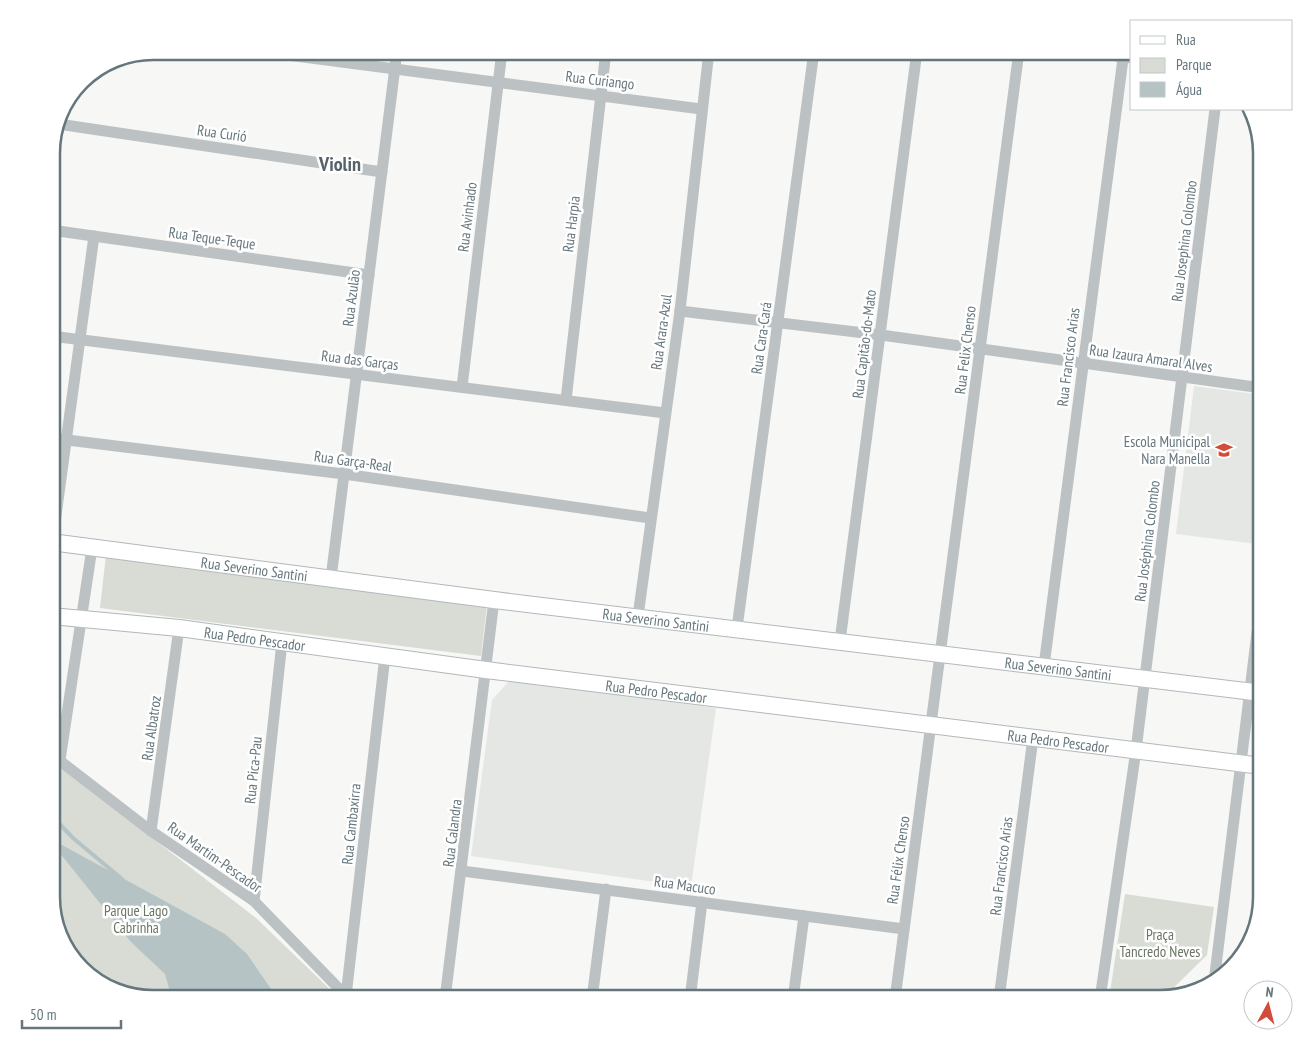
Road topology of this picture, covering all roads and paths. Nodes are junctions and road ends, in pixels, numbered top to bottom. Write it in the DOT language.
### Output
graph roads {
  1 [pos="322,60"];
  2 [pos="396,60"];
  3 [pos="501,60"];
  4 [pos="605,60"];
  5 [pos="708,60"];
  6 [pos="813,60"];
  7 [pos="915,60"];
  8 [pos="1018,60"];
  9 [pos="1125,60"];
  10 [pos="394,70"];
  11 [pos="498,83"];
  12 [pos="601,94"];
  13 [pos="701,108"];
  14 [pos="1215,110"];
  15 [pos="64,125"];
  16 [pos="382,172"];
  17 [pos="60,231"];
  18 [pos="94,236"];
  19 [pos="369,275"];
  20 [pos="680,310"];
  21 [pos="779,322"];
  22 [pos="881,335"];
  23 [pos="60,337"];
  24 [pos="81,340"];
  25 [pos="980,350"];
  26 [pos="1082,364"];
  27 [pos="356,374"];
  28 [pos="1183,377"];
  29 [pos="462,387"];
  30 [pos="1253,387"];
  31 [pos="566,400"];
  32 [pos="665,413"];
  33 [pos="60,439"];
  34 [pos="68,440"];
  35 [pos="344,474"];
  36 [pos="60,493"];
  37 [pos="650,518"];
  38 [pos="60,546"];
  39 [pos="92,548"];
  40 [pos="331,578"];
  41 [pos="494,600"];
  42 [pos="638,616"];
  43 [pos="60,617"];
  44 [pos="80,620"];
  45 [pos="179,628"];
  46 [pos="737,628"];
  47 [pos="840,641"];
  48 [pos="282,642"];
  49 [pos="941,654"];
  50 [pos="385,656"];
  51 [pos="1044,666"];
  52 [pos="486,670"];
  53 [pos="1146,679"];
  54 [pos="1253,693"];
  55 [pos="1253,708"];
  56 [pos="931,726"];
  57 [pos="60,734"];
  58 [pos="1033,738"];
  59 [pos="1136,750"];
  60 [pos="60,760"];
  61 [pos="1242,763"];
  62 [pos="1253,765"];
  63 [pos="151,831"];
  64 [pos="462,871"];
  65 [pos="606,889"];
  66 [pos="254,901"];
  67 [pos="702,902"];
  68 [pos="804,916"];
  69 [pos="904,929"];
  70 [pos="1215,972"];
  71 [pos="340,990"];
  72 [pos="348,990"];
  73 [pos="446,990"];
  74 [pos="593,990"];
  75 [pos="691,990"];
  76 [pos="794,990"];
  77 [pos="895,990"];
  78 [pos="1000,990"];
  79 [pos="1101,990"];
  1 -- 10 [label="street, Rua Curiango"];
  2 -- 10 [label="street, Rua Azulão"];
  3 -- 11 [label="street, Rua Avinhado"];
  4 -- 12 [label="street, Rua Harpia"];
  5 -- 13 [label="street, Rua Arara-Azul"];
  6 -- 21 [label="street, Rua Cara-Cará"];
  7 -- 22 [label="street, Rua Capitão-do-Mato"];
  8 -- 25 [label="street, Rua Felix Chenso"];
  9 -- 26 [label="street, Rua Francisco Arias"];
  10 -- 11 [label="street, Rua Curiango"];
  10 -- 16 [label="street, Rua Azulão"];
  11 -- 12 [label="street, Rua Curiango"];
  11 -- 29 [label="street, Rua Avinhado"];
  12 -- 13 [label="street, Rua Curiango"];
  12 -- 31 [label="street, Rua Harpia"];
  13 -- 20 [label="street, Rua Arara-Azul"];
  14 -- 28 [label="street, Rua Josephina Colombo"];
  15 -- 16 [label="street, Rua Curió"];
  16 -- 19 [label="street, Rua Azulão"];
  17 -- 18 [label="street, Rua Teque-Teque"];
  18 -- 19 [label="street, Rua Teque-Teque"];
  18 -- 24 [label="street"];
  19 -- 27 [label="street, Rua Azulão"];
  20 -- 21 [label="street, Rua Izaura Amaral Alves"];
  20 -- 32 [label="street, Rua Arara-Azul"];
  21 -- 22 [label="street, Rua Izaura Amaral Alves"];
  21 -- 46 [label="street, Rua Cara-Cará"];
  22 -- 25 [label="street, Rua Izaura Amaral Alves"];
  22 -- 47 [label="street, Rua Capitão-do-Mato"];
  23 -- 24 [label="street, Rua das Garças"];
  24 -- 27 [label="street, Rua das Garças"];
  24 -- 34 [label="street"];
  25 -- 26 [label="street, Rua Izaura Amaral Alves"];
  25 -- 49 [label="street, Rua Felix Chenso"];
  26 -- 28 [label="street, Rua Izaura Amaral Alves"];
  26 -- 51 [label="street, Rua Francisco Arias"];
  27 -- 29 [label="street, Rua das Garças"];
  27 -- 35 [label="street, Rua Azulão"];
  28 -- 30 [label="street, Rua Izaura Amaral Alves"];
  28 -- 53 [label="street, Rua Joséphina Colombo"];
  29 -- 31 [label="street, Rua das Garças"];
  31 -- 32 [label="street, Rua das Garças"];
  32 -- 37 [label="street, Rua Arara-Azul"];
  33 -- 34 [label="street, Rua Garça-Real"];
  34 -- 35 [label="street, Rua Garça-Real"];
  34 -- 36 [label="street"];
  35 -- 37 [label="street, Rua Garça-Real"];
  35 -- 40 [label="street, Rua Azulão"];
  37 -- 42 [label="street, Rua Arara-Azul"];
  38 -- 39 [label="street, Rua Severino Santini"];
  39 -- 40 [label="street, Rua Severino Santini"];
  39 -- 44 [label="street"];
  40 -- 41 [label="street, Rua Severino Santini"];
  41 -- 42 [label="street, Rua Severino Santini"];
  41 -- 52 [label="street, Rua Calandra"];
  42 -- 46 [label="street, Rua Severino Santini"];
  43 -- 44 [label="street, Rua Pedro Pescador"];
  44 -- 45 [label="street, Rua Pedro Pescador"];
  44 -- 57 [label="street"];
  45 -- 48 [label="street, Rua Pedro Pescador"];
  45 -- 63 [label="street, Rua Albatroz"];
  46 -- 47 [label="street, Rua Severino Santini"];
  47 -- 49 [label="street, Rua Severino Santini"];
  48 -- 50 [label="street, Rua Pedro Pescador"];
  48 -- 66 [label="street, Rua Pica-Pau"];
  49 -- 51 [label="street, Rua Severino Santini"];
  49 -- 56 [label="street, Rua Felix Chenso"];
  50 -- 52 [label="street, Rua Pedro Pescador"];
  50 -- 72 [label="street, Rua Cambaxirra"];
  51 -- 53 [label="street, Rua Severino Santini"];
  52 -- 56 [label="street, Rua Pedro Pescador"];
  52 -- 64 [label="street, Rua Calandra"];
  53 -- 54 [label="street, Rua Severino Santini"];
  53 -- 59 [label="street, Rua Joséphina Colombo"];
  55 -- 61 [label="street"];
  56 -- 58 [label="street, Rua Pedro Pescador"];
  56 -- 69 [label="street, Rua Félix Chenso"];
  58 -- 59 [label="street, Rua Pedro Pescador"];
  58 -- 78 [label="street, Rua Francisco Arias"];
  59 -- 61 [label="street, Rua Pedro Pescador"];
  59 -- 79 [label="street"];
  60 -- 63 [label="street, Rua Martim-Pescador"];
  61 -- 62 [label="street, Rua Pedro Pescador"];
  61 -- 70 [label="street"];
  63 -- 66 [label="street, Rua Martim-Pescador"];
  64 -- 65 [label="street, Rua Macuco"];
  64 -- 73 [label="street, Rua Calandra"];
  65 -- 67 [label="street, Rua Macuco"];
  65 -- 74 [label="street"];
  66 -- 71 [label="street, Rua Martim-Pescador"];
  67 -- 68 [label="street, Rua Macuco"];
  67 -- 75 [label="street"];
  68 -- 69 [label="street, Rua Macuco"];
  68 -- 76 [label="street"];
  69 -- 77 [label="street, Rua Félix Chenso"];
}
